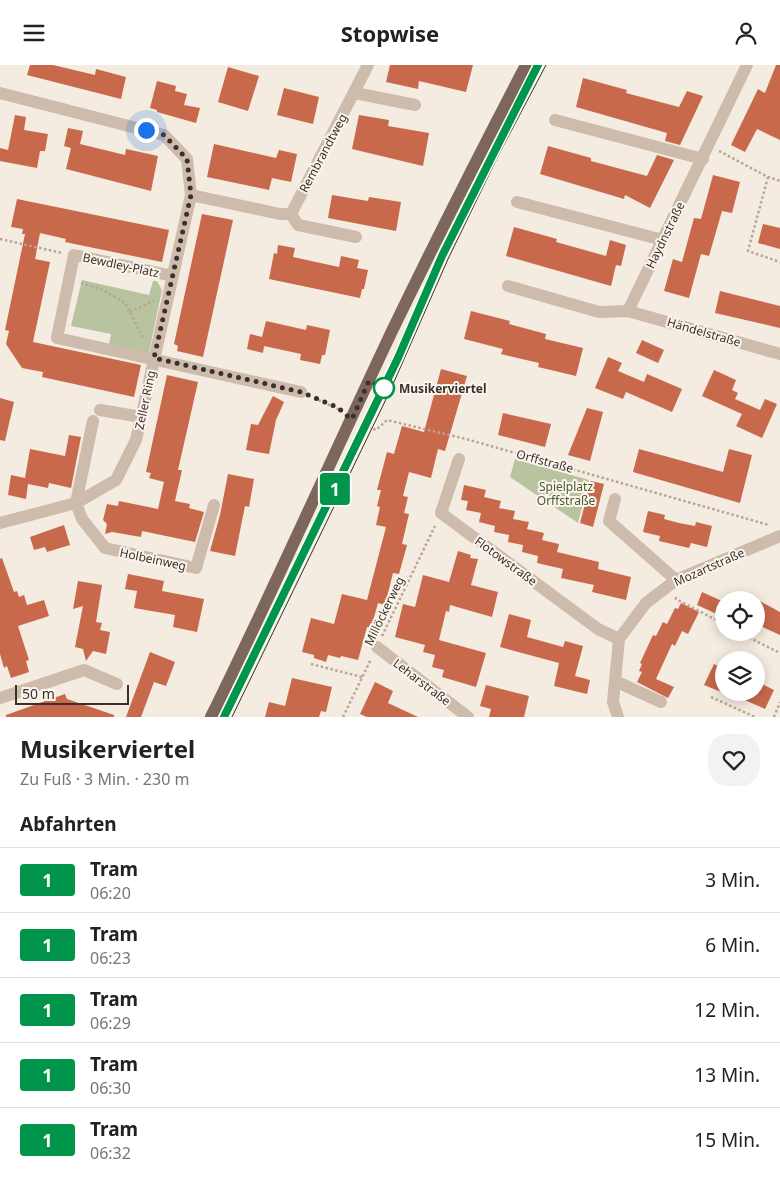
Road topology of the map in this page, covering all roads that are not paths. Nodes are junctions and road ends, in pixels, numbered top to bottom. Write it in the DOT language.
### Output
graph roads {
  1 [pos="368,65"];
  2 [pos="526,65"];
  3 [pos="747,65"];
  4 [pos="0,93"];
  5 [pos="355,93"];
  6 [pos="415,105"];
  7 [pos="555,120"];
  8 [pos="702,159"];
  9 [pos="191,195"];
  10 [pos="517,202"];
  11 [pos="291,213"];
  12 [pos="356,237"];
  13 [pos="662,240"];
  14 [pos="173,276"];
  15 [pos="508,286"];
  16 [pos="628,311"];
  17 [pos="780,353"];
  18 [pos="154,358"];
  19 [pos="301,392"];
  20 [pos="141,417"];
  21 [pos="459,459"];
  22 [pos="615,499"];
  23 [pos="76,503"];
  24 [pos="214,505"];
  25 [pos="0,523"];
  26 [pos="780,536"];
  27 [pos="676,580"];
  28 [pos="619,639"];
  29 [pos="376,647"];
  30 [pos="615,681"];
  31 [pos="117,684"];
  32 [pos="0,698"];
  33 [pos="661,702"];
  34 [pos="211,717"];
  35 [pos="468,717"];
  36 [pos="618,717"];
  1 -- 5 [label="street, Rembrandtweg"];
  2 -- 34 [label="main road"];
  3 -- 8 [label="street, Haydnstraße"];
  4 -- 9 [label="street, Zeller Ring"];
  5 -- 6 [label="street"];
  5 -- 11 [label="street, Rembrandtweg"];
  7 -- 8 [label="street"];
  8 -- 13 [label="street, Haydnstraße"];
  9 -- 11 [label="street"];
  9 -- 14 [label="street, Zeller Ring"];
  10 -- 13 [label="street"];
  11 -- 12 [label="street"];
  13 -- 16 [label="street, Haydnstraße"];
  14 -- 18 [label="street, Zeller Ring"];
  14 -- 18 [label="street, Bewdley-Platz"];
  15 -- 16 [label="street, Händelstraße"];
  16 -- 17 [label="street, Händelstraße"];
  18 -- 19 [label="street, Bewdley-Platz"];
  18 -- 20 [label="street, Zeller Ring"];
  20 -- 23 [label="street, Zeller Ring"];
  20 -- 23 [label="street"];
  21 -- 28 [label="street, Flotowstraße"];
  22 -- 27 [label="street"];
  23 -- 24 [label="street, Holbeinweg"];
  23 -- 25 [label="street, Zeller Ring"];
  26 -- 27 [label="street, Mozartstraße"];
  27 -- 28 [label="street, Mozartstraße"];
  28 -- 30 [label="street"];
  29 -- 35 [label="street, Leharstraße"];
  30 -- 33 [label="street"];
  30 -- 36 [label="street"];
  31 -- 32 [label="street"];
}
